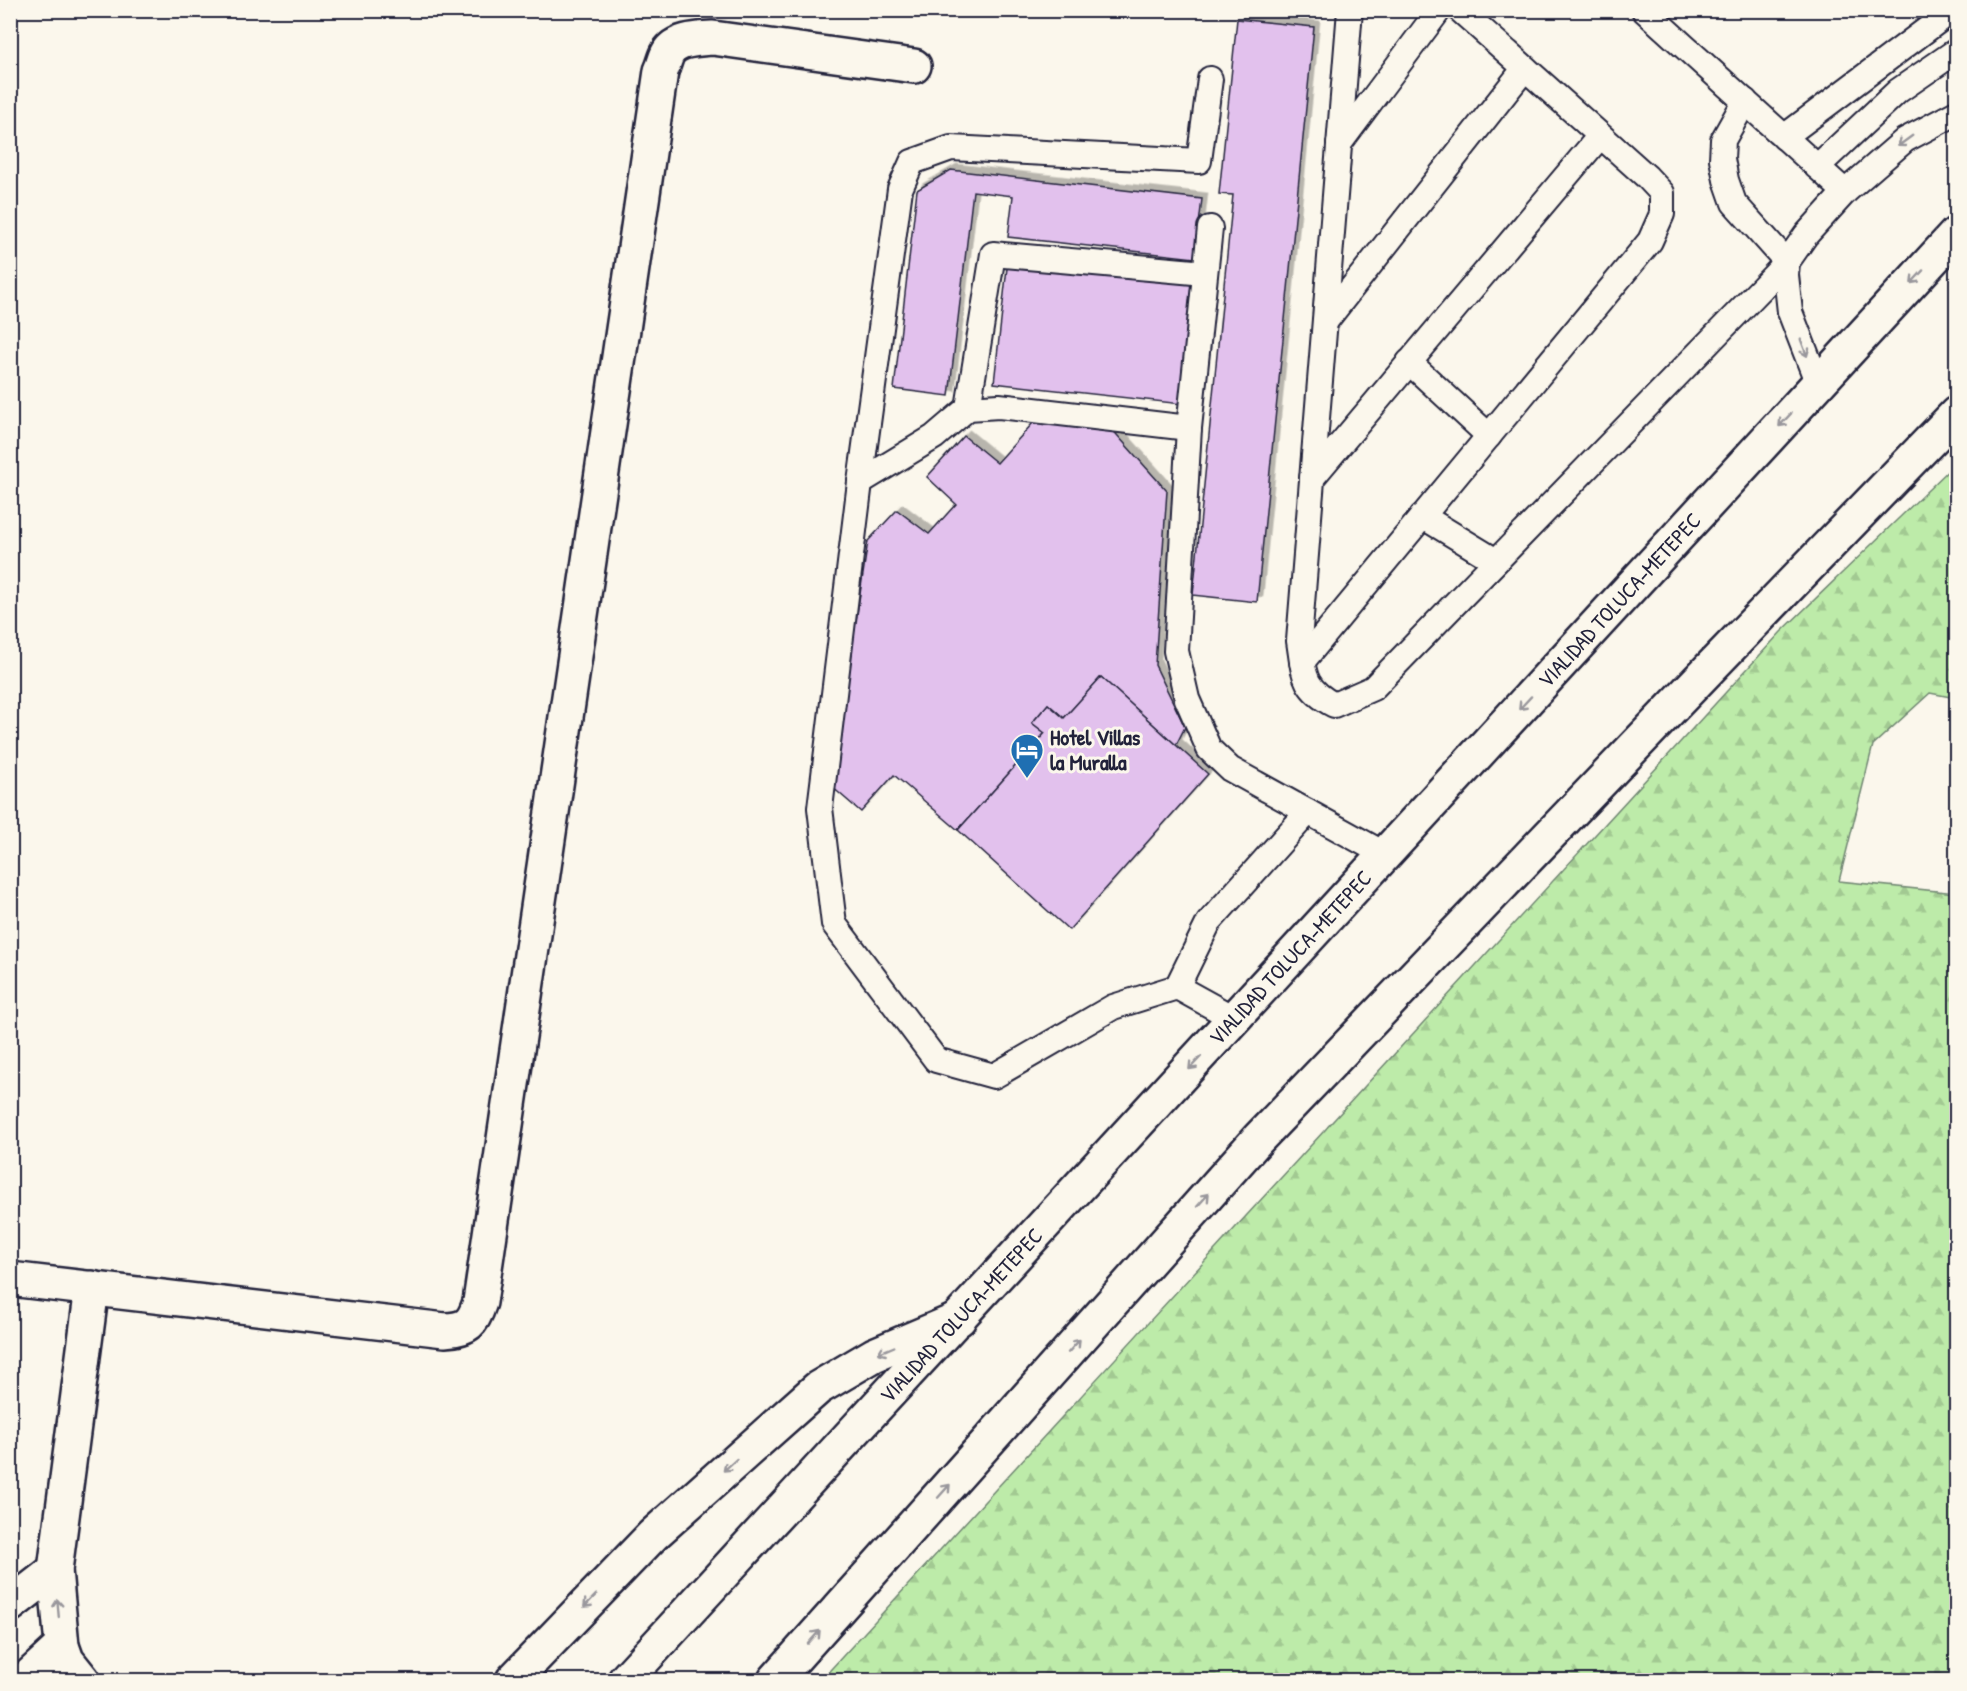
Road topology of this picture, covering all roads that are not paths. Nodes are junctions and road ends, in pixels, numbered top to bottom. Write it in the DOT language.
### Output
graph roads {
  1 [pos="1350,10"];
  2 [pos="1439,10"];
  3 [pos="1460,10"];
  4 [pos="1644,10"];
  5 [pos="1949,10"];
  6 [pos="1956,51"];
  7 [pos="914,66"];
  8 [pos="1525,68"];
  9 [pos="1210,79"];
  10 [pos="1745,101"];
  11 [pos="1956,113"];
  12 [pos="1600,136"];
  13 [pos="1784,137"];
  14 [pos="1339,144"];
  15 [pos="1817,167"];
  16 [pos="1845,192"];
  17 [pos="1210,228"];
  18 [pos="1956,234"];
  19 [pos="1788,262"];
  20 [pos="1205,273"];
  21 [pos="1325,322"];
  22 [pos="1409,362"];
  23 [pos="1818,384"];
  24 [pos="968,408"];
  25 [pos="1956,414"];
  26 [pos="1189,428"];
  27 [pos="1489,436"];
  28 [pos="1312,478"];
  29 [pos="860,482"];
  30 [pos="1422,516"];
  31 [pos="1496,561"];
  32 [pos="1302,662"];
  33 [pos="1308,812"];
  34 [pos="1386,855"];
  35 [pos="1178,987"];
  36 [pos="1235,1019"];
  37 [pos="10,1279"];
  38 [pos="92,1288"];
  39 [pos="959,1319"];
  40 [pos="55,1570"];
  41 [pos="10,1605"];
  42 [pos="72,1670"];
  43 [pos="25,1680"];
  44 [pos="513,1680"];
  45 [pos="625,1680"];
  46 [pos="775,1680"];
  1 -- 14 [label="lane"];
  2 -- 14 [label="lane"];
  3 -- 8 [label="lane"];
  4 -- 10 [label="lane"];
  5 -- 13 [label="lane"];
  6 -- 15 [label="lane"];
  7 -- 38 [label="main road"];
  8 -- 12 [label="lane"];
  8 -- 21 [label="lane"];
  9 -- 29 [label="lane"];
  10 -- 13 [label="lane"];
  10 -- 19 [label="lane"];
  11 -- 16 [label="lane, one-way"];
  12 -- 22 [label="lane"];
  12 -- 27 [label="lane"];
  13 -- 15 [label="lane"];
  14 -- 21 [label="lane"];
  15 -- 16 [label="lane"];
  16 -- 19 [label="lane"];
  17 -- 20 [label="lane"];
  18 -- 23 [label="main road, VIALIDAD TOLUCA-METEPEC, one-way"];
  19 -- 23 [label="lane, one-way"];
  19 -- 31 [label="lane"];
  20 -- 24 [label="lane"];
  20 -- 26 [label="lane"];
  21 -- 28 [label="lane"];
  22 -- 27 [label="lane"];
  22 -- 28 [label="lane"];
  23 -- 34 [label="main road, VIALIDAD TOLUCA-METEPEC, one-way"];
  24 -- 26 [label="lane"];
  24 -- 29 [label="lane"];
  46 -- 25 [label="main road, one-way"];
  26 -- 33 [label="lane"];
  27 -- 30 [label="lane"];
  28 -- 32 [label="lane"];
  29 -- 35 [label="lane"];
  30 -- 31 [label="lane"];
  30 -- 32 [label="lane"];
  31 -- 32 [label="lane"];
  33 -- 34 [label="lane"];
  33 -- 35 [label="lane"];
  34 -- 36 [label="main road, VIALIDAD TOLUCA-METEPEC"];
  35 -- 36 [label="lane"];
  36 -- 39 [label="main road, VIALIDAD TOLUCA-METEPEC, one-way"];
  37 -- 38 [label="main road"];
  38 -- 40 [label="main road"];
  39 -- 44 [label="main road, one-way"];
  39 -- 45 [label="main road, VIALIDAD TOLUCA-METEPEC"];
  40 -- 41 [label="main road"];
  42 -- 40 [label="main road, one-way"];
  42 -- 43 [label="main road"];
}
